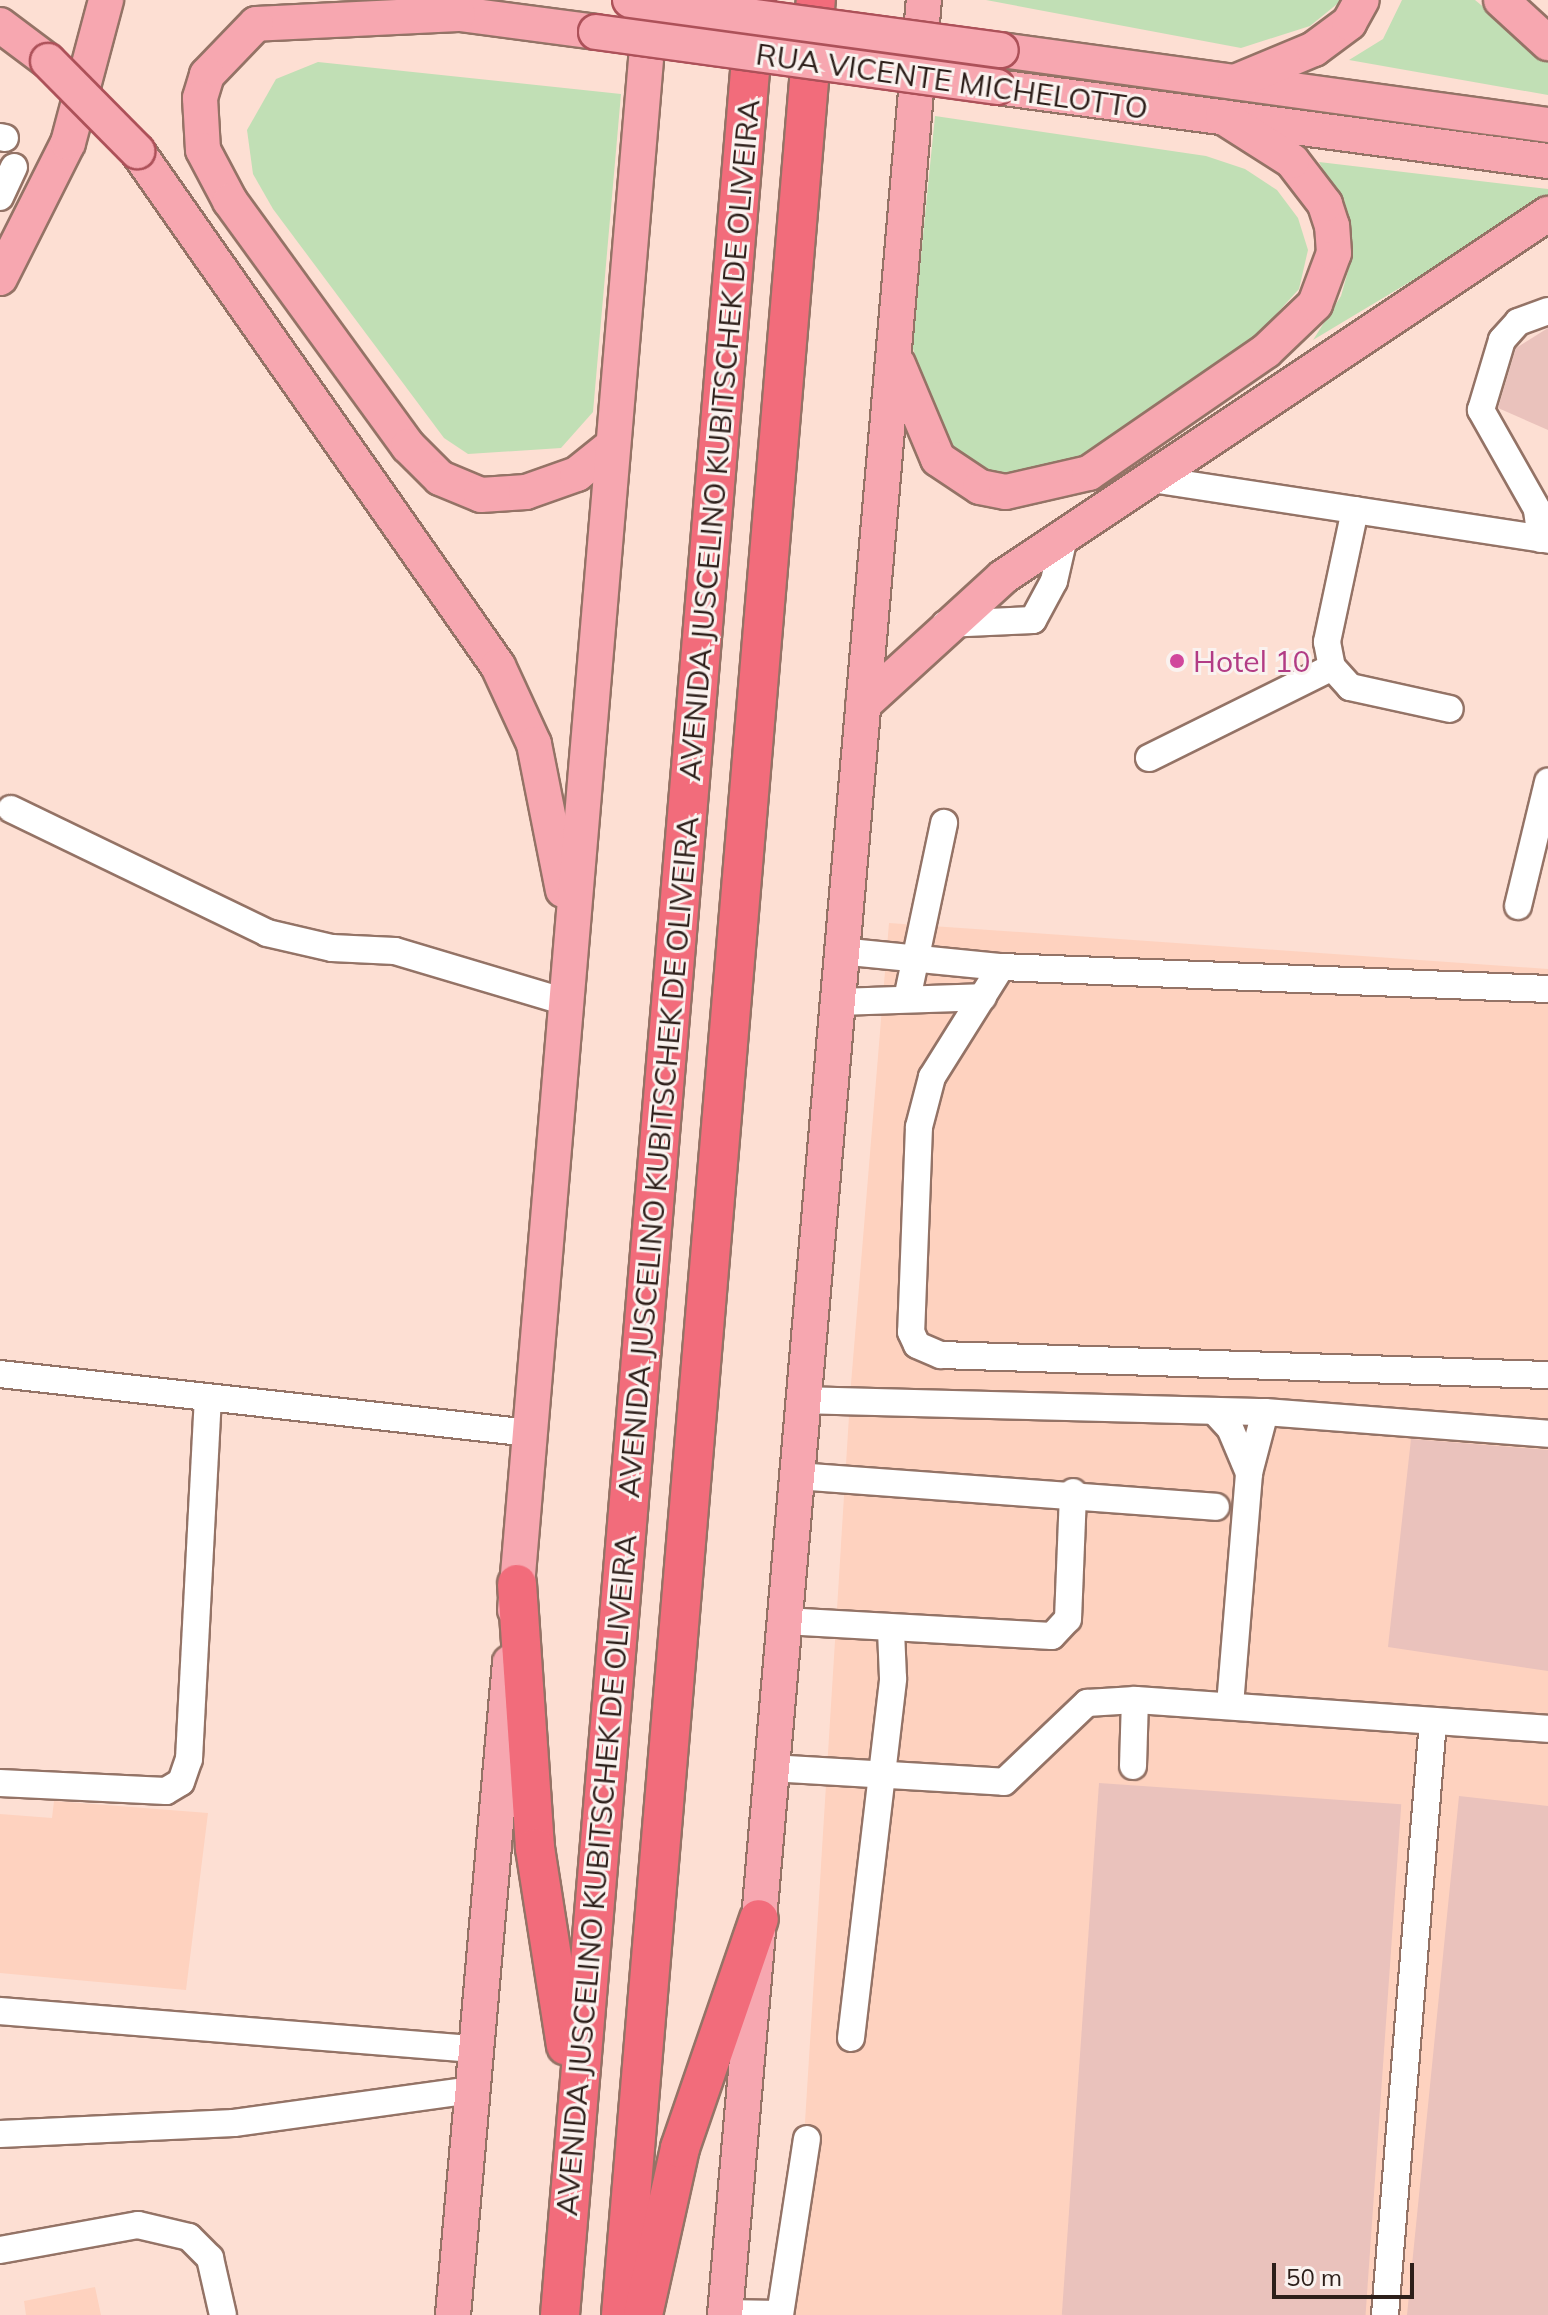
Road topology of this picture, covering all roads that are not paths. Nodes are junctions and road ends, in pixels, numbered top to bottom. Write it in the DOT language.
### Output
graph roads {
  1 [pos="106,0"];
  2 [pos="357,0"];
  3 [pos="630,0"];
  4 [pos="651,0"];
  5 [pos="756,0"];
  6 [pos="816,0"];
  7 [pos="924,0"];
  8 [pos="1362,0"];
  9 [pos="1501,0"];
  10 [pos="458,14"];
  11 [pos="0,25"];
  12 [pos="1548,43"];
  13 [pos="1234,82"];
  14 [pos="1223,117"];
  15 [pos="1548,125"];
  16 [pos="1548,161"];
  17 [pos="14,167"];
  18 [pos="0,197"];
  19 [pos="1548,214"];
  20 [pos="0,278"];
  21 [pos="1548,311"];
  22 [pos="892,343"];
  23 [pos="613,445"];
  24 [pos="568,477"];
  25 [pos="1145,478"];
  26 [pos="1355,510"];
  27 [pos="608,511"];
  28 [pos="1065,533"];
  29 [pos="1544,540"];
  30 [pos="945,624"];
  31 [pos="1332,667"];
  32 [pos="863,705"];
  33 [pos="1450,709"];
  34 [pos="1149,758"];
  35 [pos="1548,782"];
  36 [pos="11,809"];
  37 [pos="944,823"];
  38 [pos="1518,906"];
  39 [pos="572,938"];
  40 [pos="840,951"];
  41 [pos="909,959"];
  42 [pos="1001,967"];
  43 [pos="1548,989"];
  44 [pos="983,997"];
  45 [pos="907,999"];
  46 [pos="566,1002"];
  47 [pos="836,1002"];
  48 [pos="0,1374"];
  49 [pos="1548,1375"];
  50 [pos="208,1398"];
  51 [pos="802,1400"];
  52 [pos="1214,1411"];
  53 [pos="1265,1412"];
  54 [pos="530,1433"];
  55 [pos="1548,1434"];
  56 [pos="1249,1473"];
  57 [pos="796,1476"];
  58 [pos="1073,1492"];
  59 [pos="1216,1507"];
  60 [pos="517,1584"];
  61 [pos="784,1621"];
  62 [pos="891,1630"];
  63 [pos="1135,1700"];
  64 [pos="1230,1705"];
  65 [pos="1433,1721"];
  66 [pos="1548,1729"];
  67 [pos="1133,1766"];
  68 [pos="771,1768"];
  69 [pos="879,1778"];
  70 [pos="0,1783"];
  71 [pos="759,1919"];
  72 [pos="0,2011"];
  73 [pos="851,2038"];
  74 [pos="476,2049"];
  75 [pos="473,2090"];
  76 [pos="0,2134"];
  77 [pos="807,2139"];
  78 [pos="573,2150"];
  79 [pos="0,2250"];
  80 [pos="725,2314"];
  81 [pos="780,2314"];
  82 [pos="223,2315"];
  83 [pos="453,2315"];
  84 [pos="560,2315"];
  85 [pos="621,2315"];
  86 [pos="643,2315"];
  87 [pos="1385,2315"];
  1 -- 20 [label="main road"];
  2 -- 10 [label="main road, RUA VICENTE MICHELOTTO"];
  3 -- 13 [label="main road, RUA VICENTE MICHELOTTO, bridge"];
  4 -- 23 [label="main road"];
  5 -- 78 [label="highway, AVENIDA JUSCELINO KUBITSCHEK DE OLIVEIRA"];
  6 -- 85 [label="highway, AVENIDA JUSCELINO KUBITSCHEK DE OLIVEIRA"];
  7 -- 22 [label="main road"];
  8 -- 13 [label="main road"];
  9 -- 12 [label="main road"];
  10 -- 14 [label="main road, RUA VICENTE MICHELOTTO, bridge"];
  10 -- 24 [label="main road"];
  11 -- 39 [label="main road, bridge"];
  13 -- 15 [label="main road, RUA VICENTE MICHELOTTO"];
  14 -- 16 [label="main road, RUA VICENTE MICHELOTTO"];
  14 -- 22 [label="main road"];
  17 -- 18 [label="street"];
  19 -- 25 [label="main road"];
  21 -- 29 [label="street"];
  22 -- 32 [label="main road"];
  23 -- 24 [label="main road"];
  23 -- 27 [label="main road"];
  24 -- 27 [label="main road"];
  25 -- 26 [label="street"];
  25 -- 28 [label="main road"];
  26 -- 29 [label="street"];
  26 -- 31 [label="street"];
  27 -- 39 [label="main road"];
  28 -- 30 [label="main road"];
  28 -- 30 [label="street"];
  30 -- 32 [label="main road"];
  31 -- 33 [label="street"];
  31 -- 34 [label="street"];
  32 -- 40 [label="main road"];
  35 -- 38 [label="street"];
  36 -- 46 [label="street"];
  37 -- 41 [label="street"];
  39 -- 46 [label="main road"];
  40 -- 41 [label="street"];
  40 -- 47 [label="main road"];
  41 -- 42 [label="street"];
  41 -- 45 [label="street"];
  42 -- 43 [label="street"];
  42 -- 44 [label="street"];
  44 -- 45 [label="street"];
  44 -- 49 [label="street"];
  45 -- 47 [label="street"];
  46 -- 54 [label="main road"];
  47 -- 51 [label="main road"];
  48 -- 50 [label="street"];
  50 -- 54 [label="street"];
  50 -- 70 [label="street"];
  51 -- 52 [label="street"];
  51 -- 57 [label="main road"];
  52 -- 53 [label="street"];
  52 -- 56 [label="street"];
  53 -- 55 [label="street"];
  53 -- 56 [label="street"];
  54 -- 60 [label="main road"];
  56 -- 64 [label="street"];
  57 -- 58 [label="street"];
  57 -- 61 [label="main road"];
  58 -- 59 [label="street"];
  58 -- 62 [label="street"];
  60 -- 74 [label="main road"];
  60 -- 78 [label="highway"];
  61 -- 62 [label="street"];
  61 -- 68 [label="main road"];
  62 -- 69 [label="street"];
  63 -- 64 [label="street"];
  63 -- 67 [label="street"];
  63 -- 69 [label="street"];
  64 -- 65 [label="street"];
  65 -- 66 [label="street"];
  65 -- 87 [label="street"];
  68 -- 69 [label="street"];
  68 -- 71 [label="main road"];
  69 -- 73 [label="street"];
  71 -- 80 [label="main road"];
  71 -- 86 [label="highway"];
  72 -- 74 [label="street"];
  74 -- 75 [label="main road"];
  75 -- 76 [label="street"];
  75 -- 83 [label="main road"];
  77 -- 81 [label="street"];
  78 -- 84 [label="highway, AVENIDA JUSCELINO KUBITSCHEK DE OLIVEIRA"];
  79 -- 82 [label="street"];
  80 -- 81 [label="street"];
}
